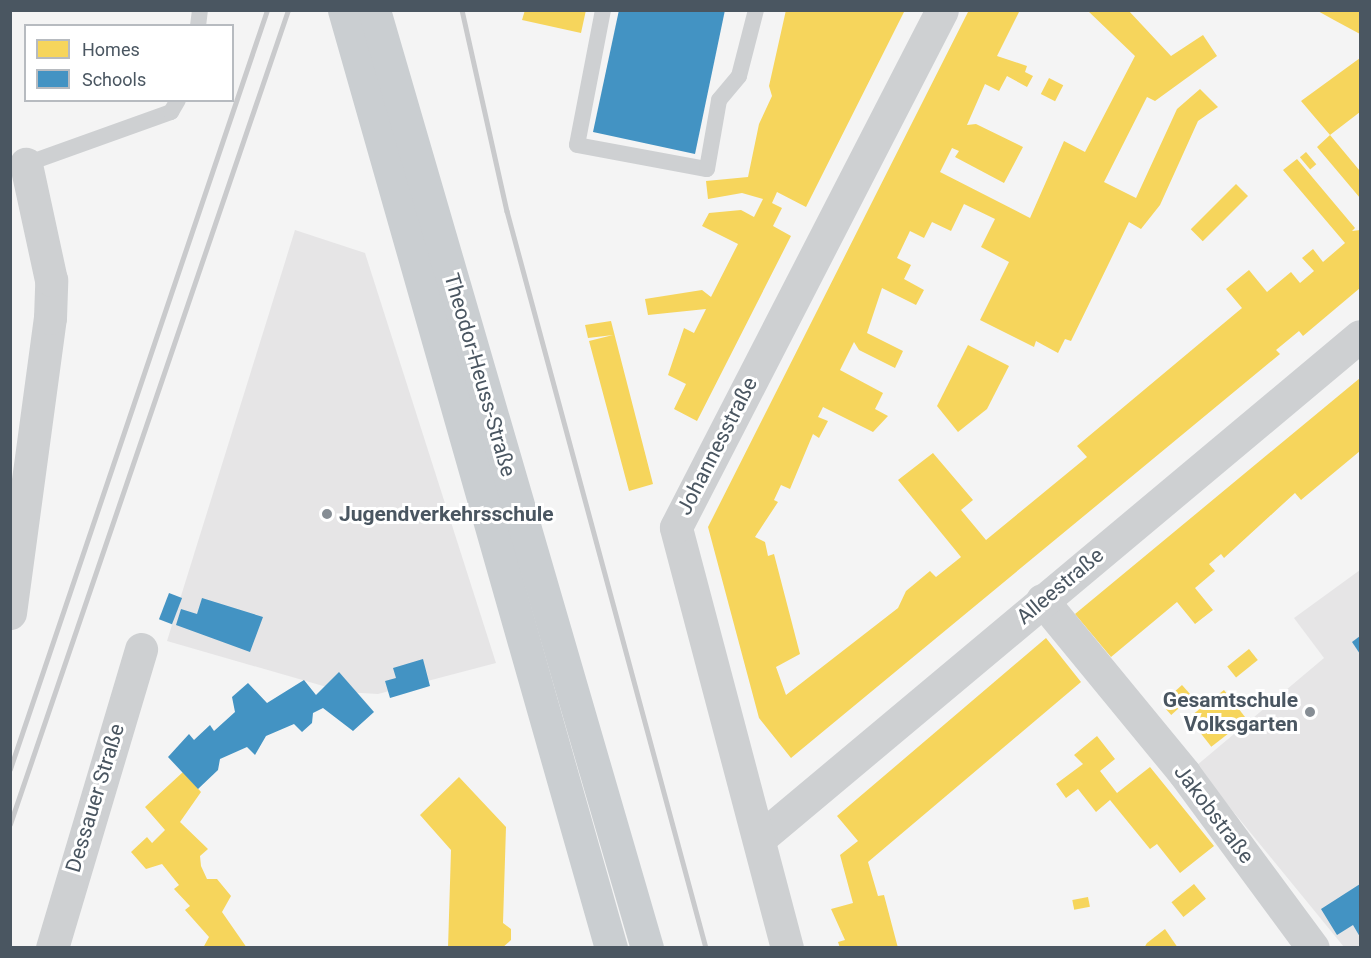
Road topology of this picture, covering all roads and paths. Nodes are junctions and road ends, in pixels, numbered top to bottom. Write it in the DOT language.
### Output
graph roads {
  1 [pos="344,10"];
  2 [pos="374,10"];
  3 [pos="603,10"];
  4 [pos="756,10"];
  5 [pos="942,10"];
  6 [pos="177,102"];
  7 [pos="26,164"];
  8 [pos="1360,336"];
  9 [pos="25,393"];
  10 [pos="1042,600"];
  11 [pos="10,613"];
  12 [pos="141,649"];
  13 [pos="760,838"];
  14 [pos="52,948"];
  15 [pos="611,948"];
  16 [pos="647,948"];
  17 [pos="787,948"];
  18 [pos="1313,948"];
  1 -- 15 [label="main road, Theodor-Heuss-Straße"];
  2 -- 16 [label="main road, Theodor-Heuss-Straße"];
  3 -- 4 [label="lane"];
  5 -- 13 [label="street, Johannesstraße"];
  6 -- 7 [label="lane"];
  7 -- 9 [label="street"];
  8 -- 10 [label="street, Alleestraße"];
  9 -- 11 [label="street"];
  10 -- 13 [label="street, Alleestraße"];
  10 -- 18 [label="street, Jakobstraße"];
  12 -- 14 [label="street, Dessauer Straße"];
  13 -- 17 [label="street, Johannesstraße"];
}
